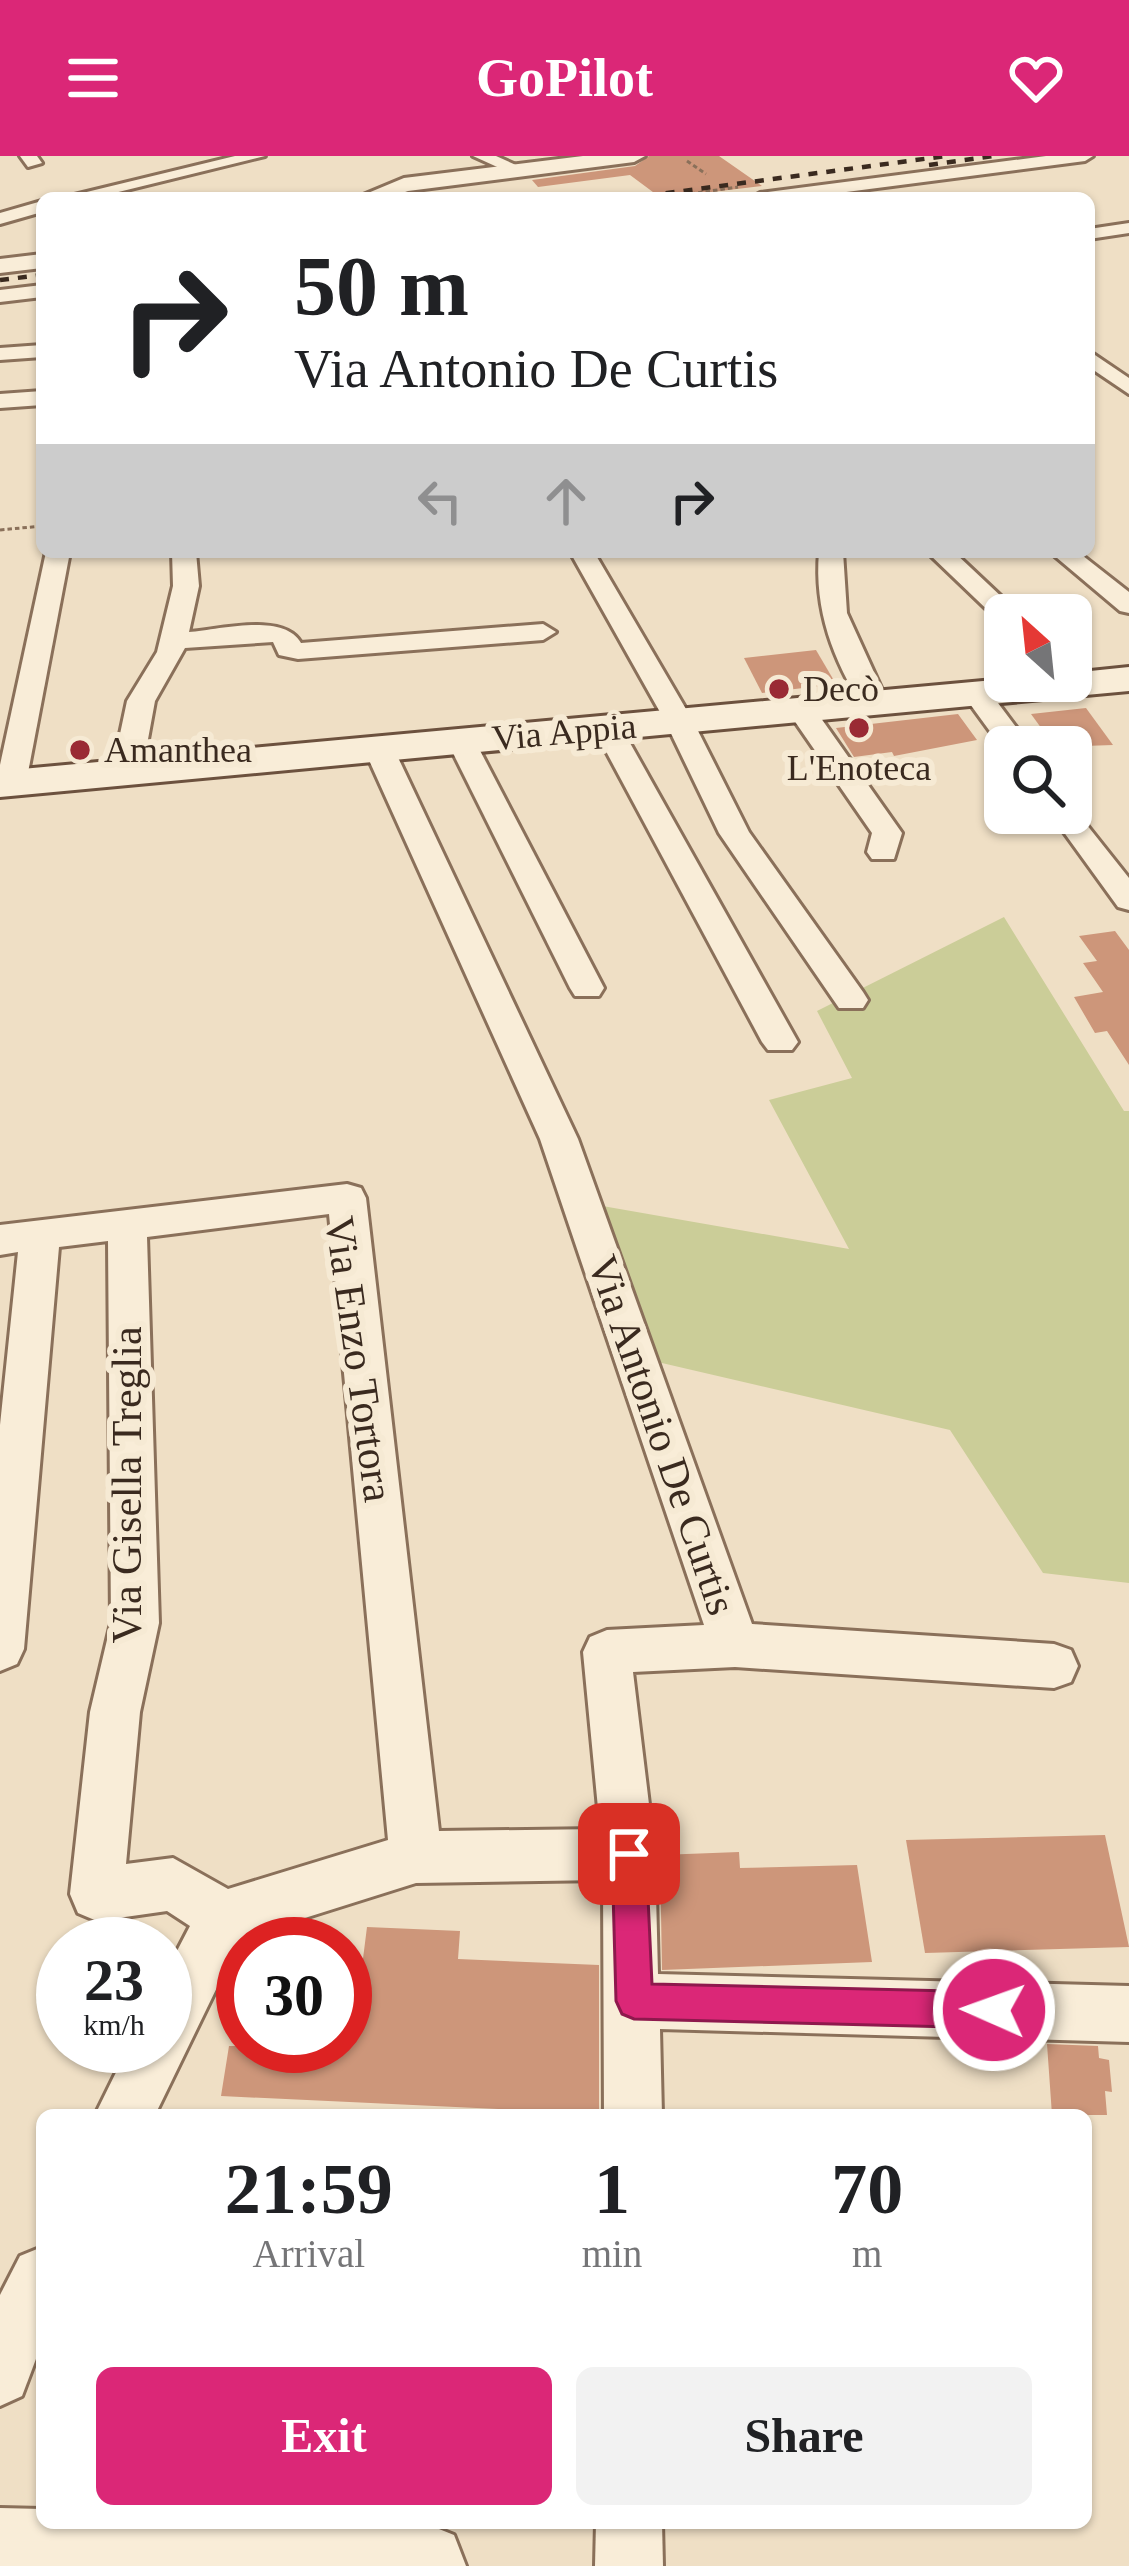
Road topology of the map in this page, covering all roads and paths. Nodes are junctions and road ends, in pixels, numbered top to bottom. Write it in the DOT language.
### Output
graph roads {
  1 [pos="257,156"];
  2 [pos="482,156"];
  3 [pos="634,156"];
  4 [pos="1085,156"];
  5 [pos="687,161"];
  6 [pos="519,170"];
  7 [pos="704,173"];
  8 [pos="849,186"];
  9 [pos="98,192"];
  10 [pos="383,192"];
  11 [pos="806,192"];
  12 [pos="859,192"];
  13 [pos="36,208"];
  14 [pos="0,219"];
  15 [pos="1129,228"];
  16 [pos="1095,233"];
  17 [pos="36,262"];
  18 [pos="0,266"];
  19 [pos="36,292"];
  20 [pos="0,296"];
  21 [pos="36,351"];
  22 [pos="0,354"];
  23 [pos="36,398"];
  24 [pos="0,401"];
  25 [pos="36,527"];
  26 [pos="0,530"];
  27 [pos="57,558"];
  28 [pos="184,558"];
  29 [pos="585,558"];
  30 [pos="829,558"];
  31 [pos="946,558"];
  32 [pos="1070,558"];
  33 [pos="985,594"];
  34 [pos="1129,605"];
  35 [pos="543,632"];
  36 [pos="174,641"];
  37 [pos="1092,678"];
  38 [pos="1129,679"];
  39 [pos="984,692"];
  40 [pos="976,693"];
  41 [pos="874,703"];
  42 [pos="800,710"];
  43 [pos="679,721"];
  44 [pos="1000,726"];
  45 [pos="607,728"];
  46 [pos="460,741"];
  47 [pos="380,749"];
  48 [pos="127,772"];
  49 [pos="6,784"];
  50 [pos="1080,834"];
  51 [pos="883,852"];
  52 [pos="1129,900"];
  53 [pos="586,988"];
  54 [pos="851,1000"];
  55 [pos="780,1042"];
  56 [pos="127,1224"];
  57 [pos="20,1237"];
  58 [pos="735,1646"];
  59 [pos="0,1649"];
  60 [pos="1054,1666"];
  61 [pos="629,1854"];
  62 [pos="416,1857"];
  63 [pos="223,1917"];
  64 [pos="216,1931"];
  65 [pos="192,1979"];
  66 [pos="634,2001"];
  67 [pos="1129,2014"];
  68 [pos="145,2073"];
  69 [pos="127,2109"];
  70 [pos="633,2109"];
  71 [pos="36,2290"];
  72 [pos="0,2374"];
  73 [pos="629,2529"];
  74 [pos="0,2552"];
  75 [pos="423,2566"];
  76 [pos="629,2566"];
  1 -- 9 [label="street"];
  2 -- 6 [label="street"];
  3 -- 6 [label="street"];
  4 -- 8 [label="street"];
  5 -- 7 [label="path"];
  6 -- 10 [label="street"];
  8 -- 11 [label="street"];
  8 -- 12 [label="street"];
  13 -- 14 [label="street"];
  15 -- 16 [label="street"];
  17 -- 18 [label="street"];
  19 -- 20 [label="street"];
  21 -- 22 [label="street"];
  23 -- 24 [label="street"];
  25 -- 26 [label="path"];
  27 -- 49 [label="street"];
  28 -- 36 [label="street"];
  29 -- 43 [label="street"];
  30 -- 41 [label="street"];
  31 -- 33 [label="street"];
  32 -- 34 [label="street"];
  35 -- 36 [label="street"];
  36 -- 48 [label="street"];
  37 -- 38 [label="main road, Via Appia"];
  39 -- 40 [label="main road, Via Appia"];
  40 -- 41 [label="main road, Via Appia"];
  40 -- 44 [label="street"];
  41 -- 42 [label="main road, Via Appia"];
  42 -- 43 [label="main road, Via Appia"];
  42 -- 51 [label="street"];
  43 -- 45 [label="main road, Via Appia"];
  43 -- 54 [label="street"];
  45 -- 46 [label="main road, Via Appia"];
  45 -- 55 [label="street"];
  46 -- 47 [label="main road, Via Appia"];
  46 -- 53 [label="street"];
  47 -- 48 [label="main road, Via Appia"];
  47 -- 58 [label="street, Via Antonio De Curtis"];
  48 -- 49 [label="main road, Via Appia"];
  50 -- 52 [label="street"];
  56 -- 57 [label="street, Via Enzo Tortora"];
  56 -- 62 [label="street, Via Enzo Tortora"];
  56 -- 63 [label="street, Via Gisella Treglia"];
  57 -- 59 [label="street"];
  58 -- 60 [label="street"];
  58 -- 61 [label="street, Via Antonio De Curtis"];
  61 -- 62 [label="street"];
  61 -- 66 [label="street, Via Antonio De Curtis"];
  62 -- 63 [label="street"];
  64 -- 65 [label="street"];
  66 -- 67 [label="street"];
  66 -- 70 [label="street, Via Antonio De Curtis"];
  68 -- 69 [label="street"];
  71 -- 72 [label="street"];
  73 -- 76 [label="street"];
  74 -- 75 [label="street"];
}
